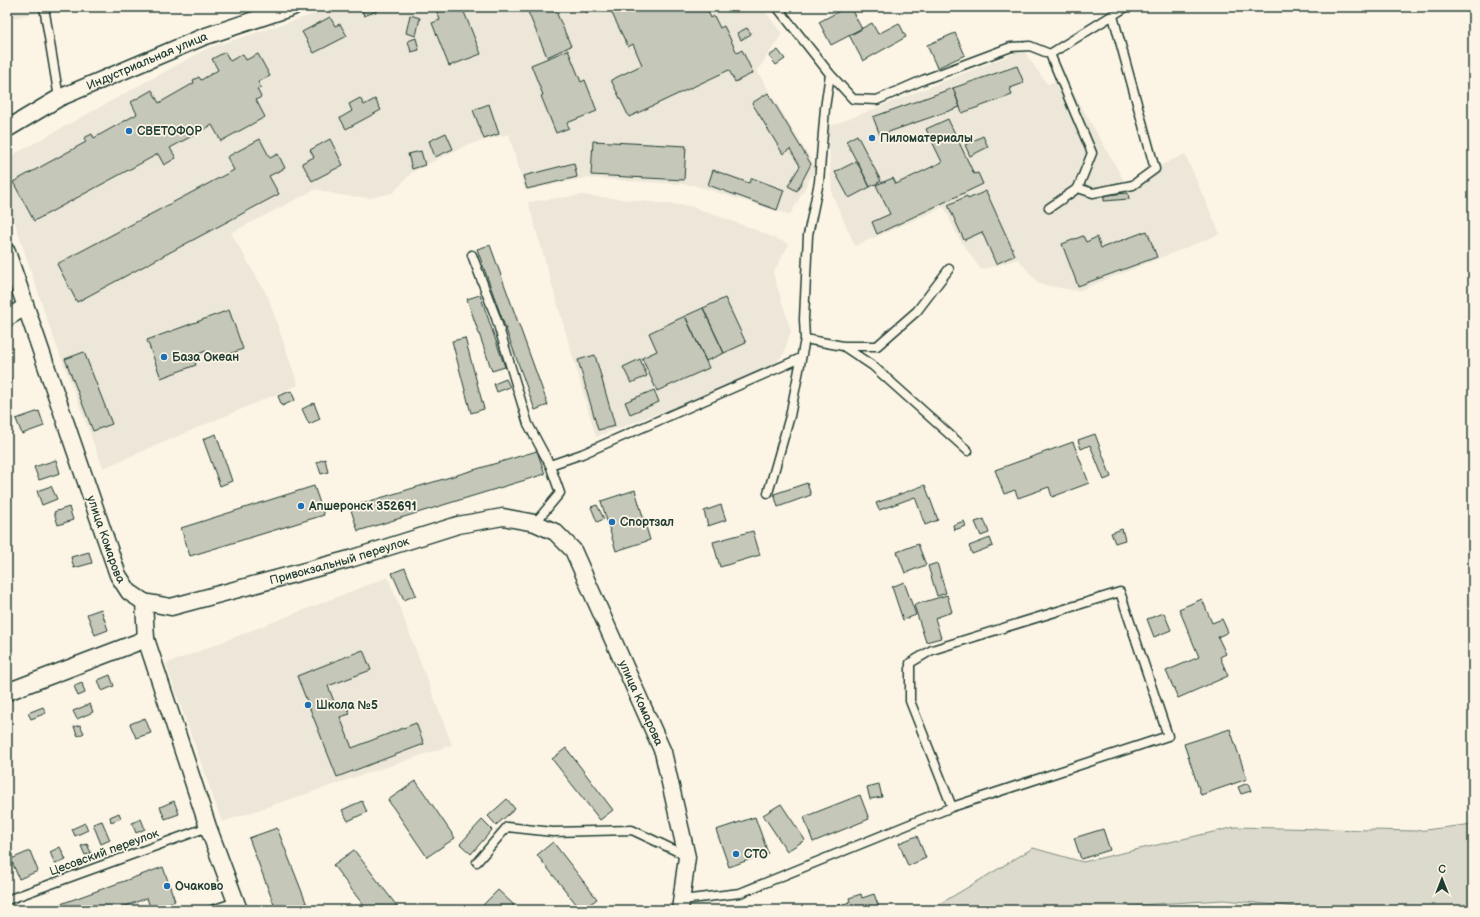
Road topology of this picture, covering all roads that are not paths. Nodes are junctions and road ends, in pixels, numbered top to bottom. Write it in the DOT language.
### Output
graph roads {
  1 [pos="44,7"];
  2 [pos="293,7"];
  3 [pos="777,7"];
  4 [pos="1126,7"];
  5 [pos="1114,16"];
  6 [pos="1050,54"];
  7 [pos="830,74"];
  8 [pos="59,98"];
  9 [pos="7,129"];
  10 [pos="1078,188"];
  11 [pos="1049,208"];
  12 [pos="7,252"];
  13 [pos="472,255"];
  14 [pos="949,269"];
  15 [pos="25,307"];
  16 [pos="7,318"];
  17 [pos="806,339"];
  18 [pos="843,346"];
  19 [pos="801,358"];
  20 [pos="968,451"];
  21 [pos="550,465"];
  22 [pos="768,493"];
  23 [pos="535,523"];
  24 [pos="144,602"];
  25 [pos="146,639"];
  26 [pos="7,692"];
  27 [pos="952,807"];
  28 [pos="208,827"];
  29 [pos="687,856"];
  30 [pos="477,862"];
  31 [pos="7,900"];
  32 [pos="681,905"];
  33 [pos="238,906"];
  34 [pos="212,910"];
  1 -- 8 [label="lane"];
  2 -- 8 [label="street, Индустриальная улица"];
  3 -- 7 [label="lane"];
  4 -- 5 [label="lane"];
  5 -- 6 [label="lane"];
  5 -- 10 [label="lane"];
  6 -- 7 [label="lane"];
  6 -- 10 [label="lane"];
  7 -- 17 [label="lane"];
  8 -- 9 [label="street, Индустриальная улица"];
  10 -- 11 [label="lane"];
  12 -- 15 [label="street, улица Комарова"];
  13 -- 21 [label="lane"];
  14 -- 18 [label="lane"];
  15 -- 16 [label="street"];
  15 -- 24 [label="street, улица Комарова"];
  17 -- 18 [label="lane"];
  17 -- 19 [label="lane"];
  18 -- 20 [label="lane"];
  19 -- 21 [label="lane"];
  19 -- 22 [label="lane"];
  21 -- 23 [label="lane"];
  23 -- 24 [label="street, Привокзальный переулок"];
  23 -- 29 [label="street, улица Комарова"];
  24 -- 25 [label="street"];
  25 -- 26 [label="street"];
  25 -- 28 [label="street"];
  27 -- 27 [label="lane"];
  27 -- 32 [label="lane"];
  28 -- 31 [label="lane, Цесовский переулок"];
  28 -- 33 [label="street"];
  29 -- 30 [label="lane"];
  29 -- 32 [label="street, улица Комарова"];
  33 -- 34 [label="lane"];
}
